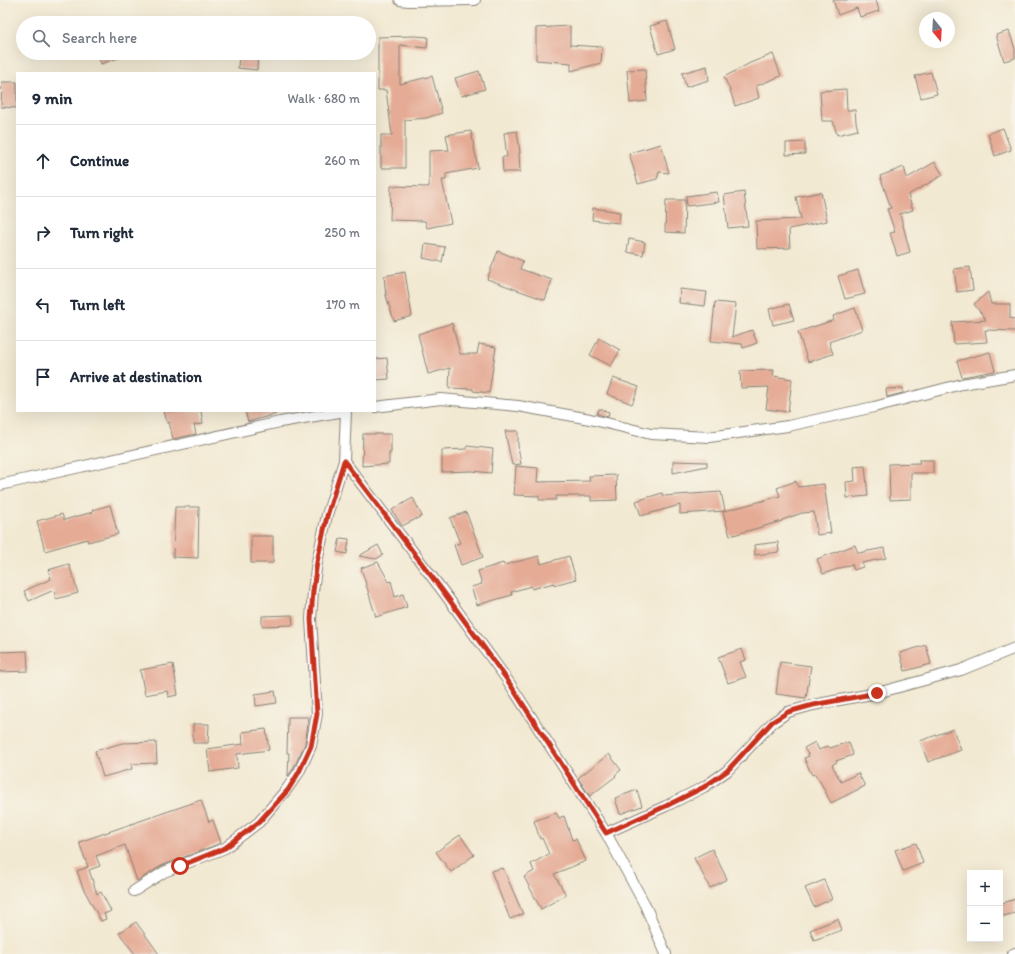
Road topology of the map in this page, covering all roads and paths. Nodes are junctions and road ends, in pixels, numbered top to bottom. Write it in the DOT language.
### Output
graph roads {
  1 [pos="400,0"];
  2 [pos="475,0"];
  3 [pos="1015,375"];
  4 [pos="376,407"];
  5 [pos="340,412"];
  6 [pos="346,412"];
  7 [pos="344,461"];
  8 [pos="0,485"];
  9 [pos="1015,648"];
  10 [pos="606,833"];
  11 [pos="134,891"];
  12 [pos="666,954"];
  1 -- 2 [label="street"];
  3 -- 4 [label="street"];
  5 -- 8 [label="street"];
  6 -- 7 [label="street"];
  7 -- 10 [label="street"];
  7 -- 11 [label="street"];
  9 -- 10 [label="street"];
  10 -- 12 [label="street"];
}
